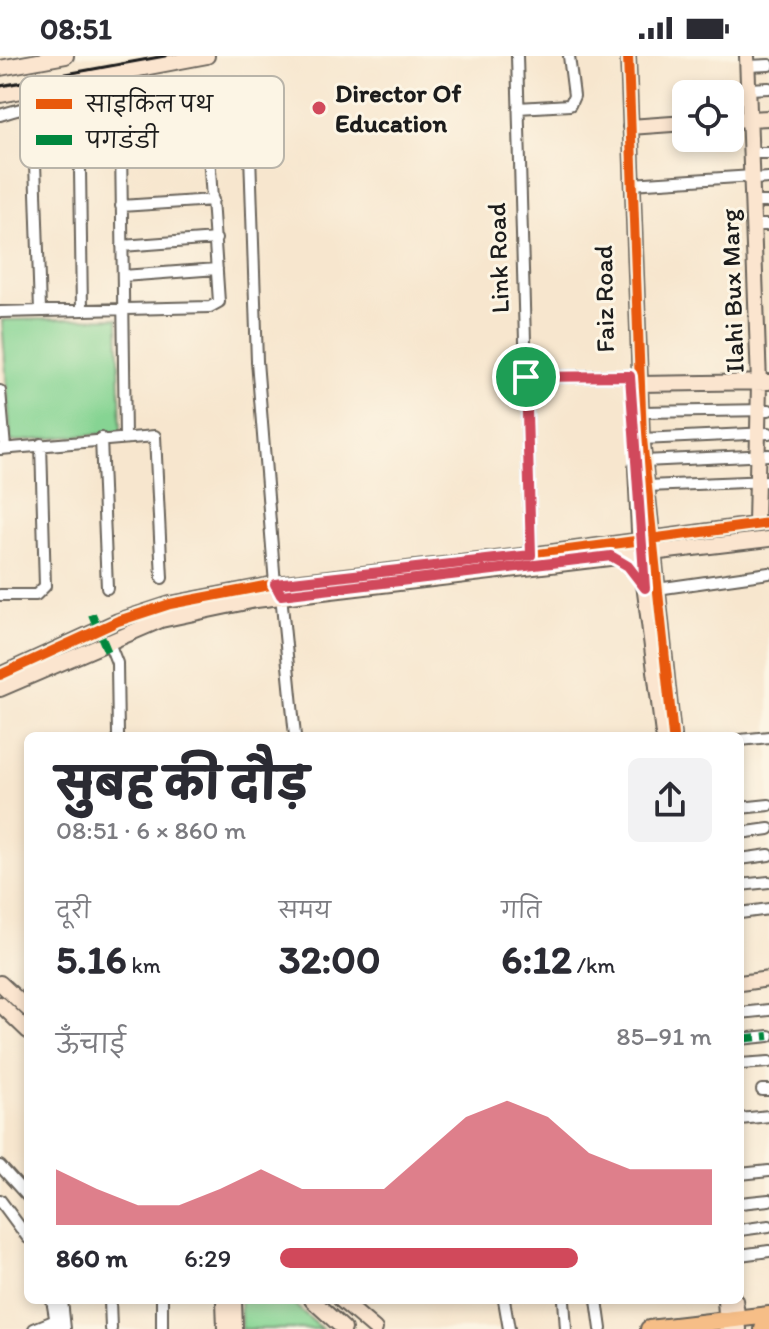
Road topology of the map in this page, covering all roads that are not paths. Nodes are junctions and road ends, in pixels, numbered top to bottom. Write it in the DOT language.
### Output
graph roads {
  1 [pos="66,56"];
  2 [pos="207,56"];
  3 [pos="517,56"];
  4 [pos="569,56"];
  5 [pos="622,56"];
  6 [pos="628,56"];
  7 [pos="748,61"];
  8 [pos="769,65"];
  9 [pos="0,68"];
  10 [pos="120,74"];
  11 [pos="109,76"];
  12 [pos="769,88"];
  13 [pos="749,89"];
  14 [pos="20,92"];
  15 [pos="0,95"];
  16 [pos="20,108"];
  17 [pos="518,108"];
  18 [pos="0,115"];
  19 [pos="751,118"];
  20 [pos="769,118"];
  21 [pos="744,119"];
  22 [pos="672,124"];
  23 [pos="630,127"];
  24 [pos="752,153"];
  25 [pos="769,153"];
  26 [pos="35,168"];
  27 [pos="80,168"];
  28 [pos="120,168"];
  29 [pos="212,168"];
  30 [pos="250,168"];
  31 [pos="759,177"];
  32 [pos="631,184"];
  33 [pos="213,200"];
  34 [pos="761,202"];
  35 [pos="121,206"];
  36 [pos="752,225"];
  37 [pos="769,225"];
  38 [pos="216,239"];
  39 [pos="122,246"];
  40 [pos="769,250"];
  41 [pos="753,251"];
  42 [pos="217,269"];
  43 [pos="761,274"];
  44 [pos="123,276"];
  45 [pos="762,299"];
  46 [pos="40,310"];
  47 [pos="82,310"];
  48 [pos="125,310"];
  49 [pos="0,312"];
  50 [pos="762,320"];
  51 [pos="762,344"];
  52 [pos="526,377"];
  53 [pos="634,380"];
  54 [pos="764,383"];
  55 [pos="0,391"];
  56 [pos="764,410"];
  57 [pos="641,412"];
  58 [pos="763,433"];
  59 [pos="125,437"];
  60 [pos="101,438"];
  61 [pos="642,439"];
  62 [pos="41,444"];
  63 [pos="2,449"];
  64 [pos="763,455"];
  65 [pos="644,461"];
  66 [pos="763,482"];
  67 [pos="647,486"];
  68 [pos="762,523"];
  69 [pos="769,539"];
  70 [pos="648,542"];
  71 [pos="531,555"];
  72 [pos="611,556"];
  73 [pos="769,573"];
  74 [pos="162,578"];
  75 [pos="107,588"];
  76 [pos="651,588"];
  77 [pos="278,590"];
  78 [pos="0,595"];
  79 [pos="108,640"];
  80 [pos="87,642"];
  81 [pos="0,675"];
  82 [pos="0,689"];
  83 [pos="118,732"];
  84 [pos="295,732"];
  85 [pos="664,732"];
  86 [pos="672,732"];
  87 [pos="769,737"];
  88 [pos="744,740"];
  89 [pos="769,805"];
  90 [pos="744,808"];
  91 [pos="769,829"];
  92 [pos="744,832"];
  93 [pos="769,855"];
  94 [pos="744,858"];
  95 [pos="769,882"];
  96 [pos="744,885"];
  97 [pos="769,909"];
  98 [pos="744,912"];
  99 [pos="769,979"];
  100 [pos="744,982"];
  101 [pos="0,983"];
  102 [pos="0,1004"];
  103 [pos="24,1005"];
  104 [pos="769,1010"];
  105 [pos="744,1013"];
  106 [pos="24,1027"];
  107 [pos="769,1036"];
  108 [pos="744,1039"];
  109 [pos="769,1062"];
  110 [pos="744,1064"];
  111 [pos="769,1116"];
  112 [pos="744,1119"];
  113 [pos="0,1166"];
  114 [pos="769,1171"];
  115 [pos="744,1174"];
  116 [pos="5,1181"];
  117 [pos="24,1194"];
  118 [pos="0,1200"];
  119 [pos="769,1200"];
  120 [pos="744,1203"];
  121 [pos="769,1226"];
  122 [pos="744,1229"];
  123 [pos="24,1233"];
  124 [pos="769,1251"];
  125 [pos="744,1254"];
  126 [pos="53,1304"];
  127 [pos="62,1304"];
  128 [pos="110,1304"];
  129 [pos="162,1304"];
  130 [pos="224,1304"];
  131 [pos="234,1304"];
  132 [pos="316,1304"];
  133 [pos="346,1304"];
  134 [pos="505,1304"];
  135 [pos="564,1304"];
  136 [pos="598,1304"];
  137 [pos="726,1304"];
  138 [pos="734,1304"];
  139 [pos="769,1315"];
  140 [pos="57,1324"];
  141 [pos="732,1324"];
  142 [pos="34,1329"];
  143 [pos="65,1329"];
  144 [pos="111,1329"];
  145 [pos="162,1329"];
  146 [pos="225,1329"];
  147 [pos="235,1329"];
  148 [pos="344,1329"];
  149 [pos="375,1329"];
  150 [pos="509,1329"];
  151 [pos="566,1329"];
  152 [pos="601,1329"];
  153 [pos="649,1329"];
  1 -- 9 [label="street"];
  2 -- 10 [label="street"];
  3 -- 17 [label="street, Link Road"];
  4 -- 17 [label="street"];
  5 -- 53 [label="street, Faiz Road"];
  6 -- 23 [label="street"];
  7 -- 8 [label="street"];
  7 -- 13 [label="street, Ilahi Bux Marg"];
  10 -- 11 [label="street"];
  12 -- 13 [label="street"];
  13 -- 19 [label="street, Ilahi Bux Marg"];
  14 -- 15 [label="street"];
  16 -- 18 [label="street"];
  17 -- 52 [label="street, Link Road"];
  19 -- 20 [label="street"];
  19 -- 21 [label="street"];
  19 -- 24 [label="street, Ilahi Bux Marg"];
  22 -- 23 [label="street"];
  23 -- 32 [label="street"];
  24 -- 25 [label="street"];
  24 -- 31 [label="street, Ilahi Bux Marg"];
  26 -- 46 [label="street"];
  27 -- 47 [label="street"];
  28 -- 35 [label="street"];
  29 -- 33 [label="street"];
  30 -- 77 [label="street"];
  31 -- 32 [label="street"];
  31 -- 34 [label="street, Ilahi Bux Marg"];
  32 -- 53 [label="street"];
  33 -- 35 [label="street"];
  33 -- 38 [label="street"];
  34 -- 36 [label="street, Ilahi Bux Marg"];
  35 -- 39 [label="street"];
  36 -- 37 [label="street"];
  36 -- 41 [label="street, Ilahi Bux Marg"];
  38 -- 39 [label="street"];
  38 -- 42 [label="street"];
  39 -- 44 [label="street"];
  40 -- 41 [label="street"];
  41 -- 43 [label="street, Ilahi Bux Marg"];
  42 -- 44 [label="street"];
  42 -- 48 [label="street"];
  43 -- 45 [label="street, Ilahi Bux Marg"];
  44 -- 48 [label="street"];
  45 -- 50 [label="street, Ilahi Bux Marg"];
  46 -- 47 [label="street"];
  46 -- 49 [label="street"];
  47 -- 48 [label="street"];
  48 -- 59 [label="street"];
  50 -- 51 [label="street, Ilahi Bux Marg"];
  51 -- 54 [label="street, Ilahi Bux Marg"];
  52 -- 53 [label="street"];
  52 -- 71 [label="street, Link Road"];
  53 -- 54 [label="street"];
  53 -- 57 [label="street"];
  53 -- 70 [label="street, Faiz Road"];
  54 -- 56 [label="street, Ilahi Bux Marg"];
  55 -- 63 [label="street"];
  56 -- 57 [label="street"];
  56 -- 58 [label="street, Ilahi Bux Marg"];
  57 -- 61 [label="street"];
  58 -- 61 [label="street"];
  58 -- 64 [label="street, Ilahi Bux Marg"];
  59 -- 60 [label="street"];
  59 -- 74 [label="street"];
  60 -- 62 [label="street"];
  60 -- 75 [label="street"];
  61 -- 65 [label="street"];
  62 -- 63 [label="street"];
  62 -- 78 [label="street"];
  64 -- 65 [label="street"];
  64 -- 66 [label="street, Ilahi Bux Marg"];
  65 -- 67 [label="street"];
  66 -- 67 [label="street"];
  66 -- 68 [label="street, Ilahi Bux Marg"];
  67 -- 70 [label="street"];
  68 -- 70 [label="street"];
  69 -- 70 [label="street"];
  70 -- 71 [label="street"];
  70 -- 72 [label="street"];
  70 -- 76 [label="street, Faiz Road"];
  71 -- 77 [label="street"];
  72 -- 76 [label="street"];
  72 -- 77 [label="street"];
  73 -- 76 [label="street"];
  76 -- 85 [label="street"];
  76 -- 86 [label="street, Faiz Road"];
  77 -- 79 [label="street"];
  77 -- 80 [label="street"];
  77 -- 84 [label="street"];
  79 -- 80 [label="street"];
  79 -- 83 [label="street"];
  80 -- 81 [label="street"];
  80 -- 82 [label="street"];
  87 -- 88 [label="street"];
  89 -- 90 [label="street"];
  91 -- 92 [label="street"];
  93 -- 94 [label="street"];
  95 -- 96 [label="street"];
  97 -- 98 [label="street"];
  99 -- 100 [label="street"];
  101 -- 103 [label="street"];
  102 -- 106 [label="street"];
  104 -- 105 [label="street"];
  107 -- 108 [label="street"];
  109 -- 110 [label="street"];
  111 -- 112 [label="street"];
  113 -- 116 [label="street"];
  114 -- 115 [label="street"];
  116 -- 117 [label="street"];
  118 -- 123 [label="street"];
  119 -- 120 [label="street"];
  121 -- 122 [label="street"];
  124 -- 125 [label="street"];
  126 -- 140 [label="street"];
  127 -- 143 [label="street"];
  128 -- 144 [label="street"];
  129 -- 145 [label="street"];
  130 -- 146 [label="street"];
  131 -- 147 [label="street"];
  132 -- 148 [label="street"];
  133 -- 149 [label="street"];
  134 -- 150 [label="street"];
  135 -- 151 [label="street"];
  136 -- 152 [label="street"];
  137 -- 141 [label="street"];
  138 -- 141 [label="street"];
  139 -- 141 [label="main road"];
  140 -- 142 [label="street"];
  141 -- 153 [label="main road"];
}
